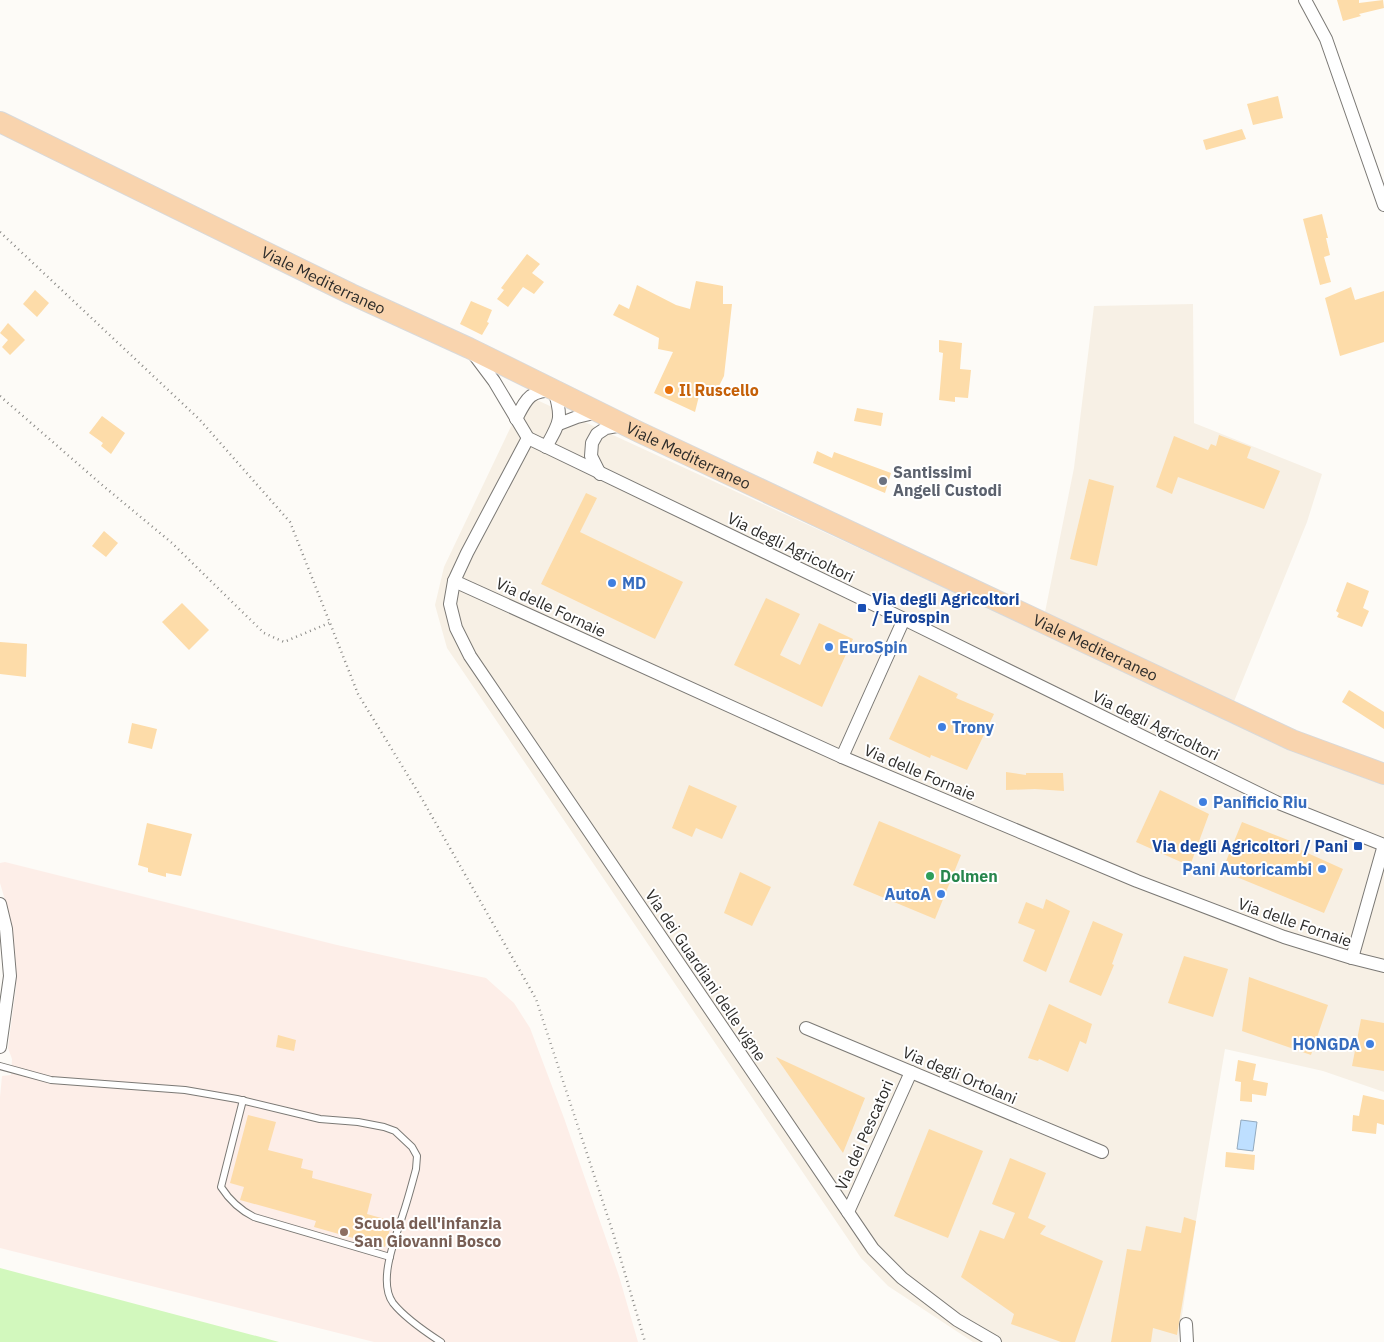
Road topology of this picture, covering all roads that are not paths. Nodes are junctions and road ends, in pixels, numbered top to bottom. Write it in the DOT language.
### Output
graph roads {
  1 [pos="1305,0"];
  2 [pos="0,122"];
  3 [pos="1384,205"];
  4 [pos="468,348"];
  5 [pos="554,390"];
  6 [pos="598,412"];
  7 [pos="516,419"];
  8 [pos="559,424"];
  9 [pos="624,425"];
  10 [pos="528,438"];
  11 [pos="546,447"];
  12 [pos="600,474"];
  13 [pos="454,581"];
  14 [pos="904,619"];
  15 [pos="842,757"];
  16 [pos="1384,774"];
  17 [pos="1384,845"];
  18 [pos="0,904"];
  19 [pos="1352,958"];
  20 [pos="1384,966"];
  21 [pos="806,1028"];
  22 [pos="0,1047"];
  23 [pos="0,1066"];
  24 [pos="911,1072"];
  25 [pos="243,1100"];
  26 [pos="1102,1152"];
  27 [pos="848,1212"];
  28 [pos="390,1258"];
  29 [pos="1186,1324"];
  30 [pos="441,1342"];
  31 [pos="995,1342"];
  32 [pos="1187,1342"];
  1 -- 3 [label="street"];
  2 -- 4 [label="main road, Viale Mediterraneo"];
  4 -- 5 [label="main road, Viale Mediterraneo"];
  4 -- 7 [label="street"];
  5 -- 6 [label="main road, Viale Mediterraneo"];
  5 -- 7 [label="street"];
  5 -- 8 [label="street"];
  6 -- 8 [label="street"];
  6 -- 9 [label="main road, Viale Mediterraneo"];
  7 -- 10 [label="street"];
  8 -- 11 [label="street"];
  9 -- 12 [label="street"];
  9 -- 16 [label="main road, Viale Mediterraneo"];
  10 -- 11 [label="street, Via degli Agricoltori"];
  10 -- 13 [label="street, Via dei Guardiani delle vigne"];
  11 -- 12 [label="street, Via degli Agricoltori"];
  12 -- 14 [label="street, Via degli Agricoltori"];
  13 -- 15 [label="street, Via delle Fornaie"];
  13 -- 27 [label="street, Via dei Guardiani delle vigne"];
  14 -- 15 [label="street"];
  14 -- 17 [label="street, Via degli Agricoltori"];
  15 -- 19 [label="street, Via delle Fornaie"];
  17 -- 19 [label="street"];
  18 -- 22 [label="street"];
  19 -- 20 [label="street, Via delle Fornaie"];
  21 -- 24 [label="street, Via degli Ortolani"];
  23 -- 25 [label="lane"];
  24 -- 26 [label="street, Via degli Ortolani"];
  24 -- 27 [label="street, Via dei Pescatori"];
  25 -- 28 [label="lane"];
  25 -- 28 [label="lane"];
  27 -- 31 [label="street, Via dei Guardiani delle vigne"];
  28 -- 30 [label="lane"];
  29 -- 32 [label="street"];
}
